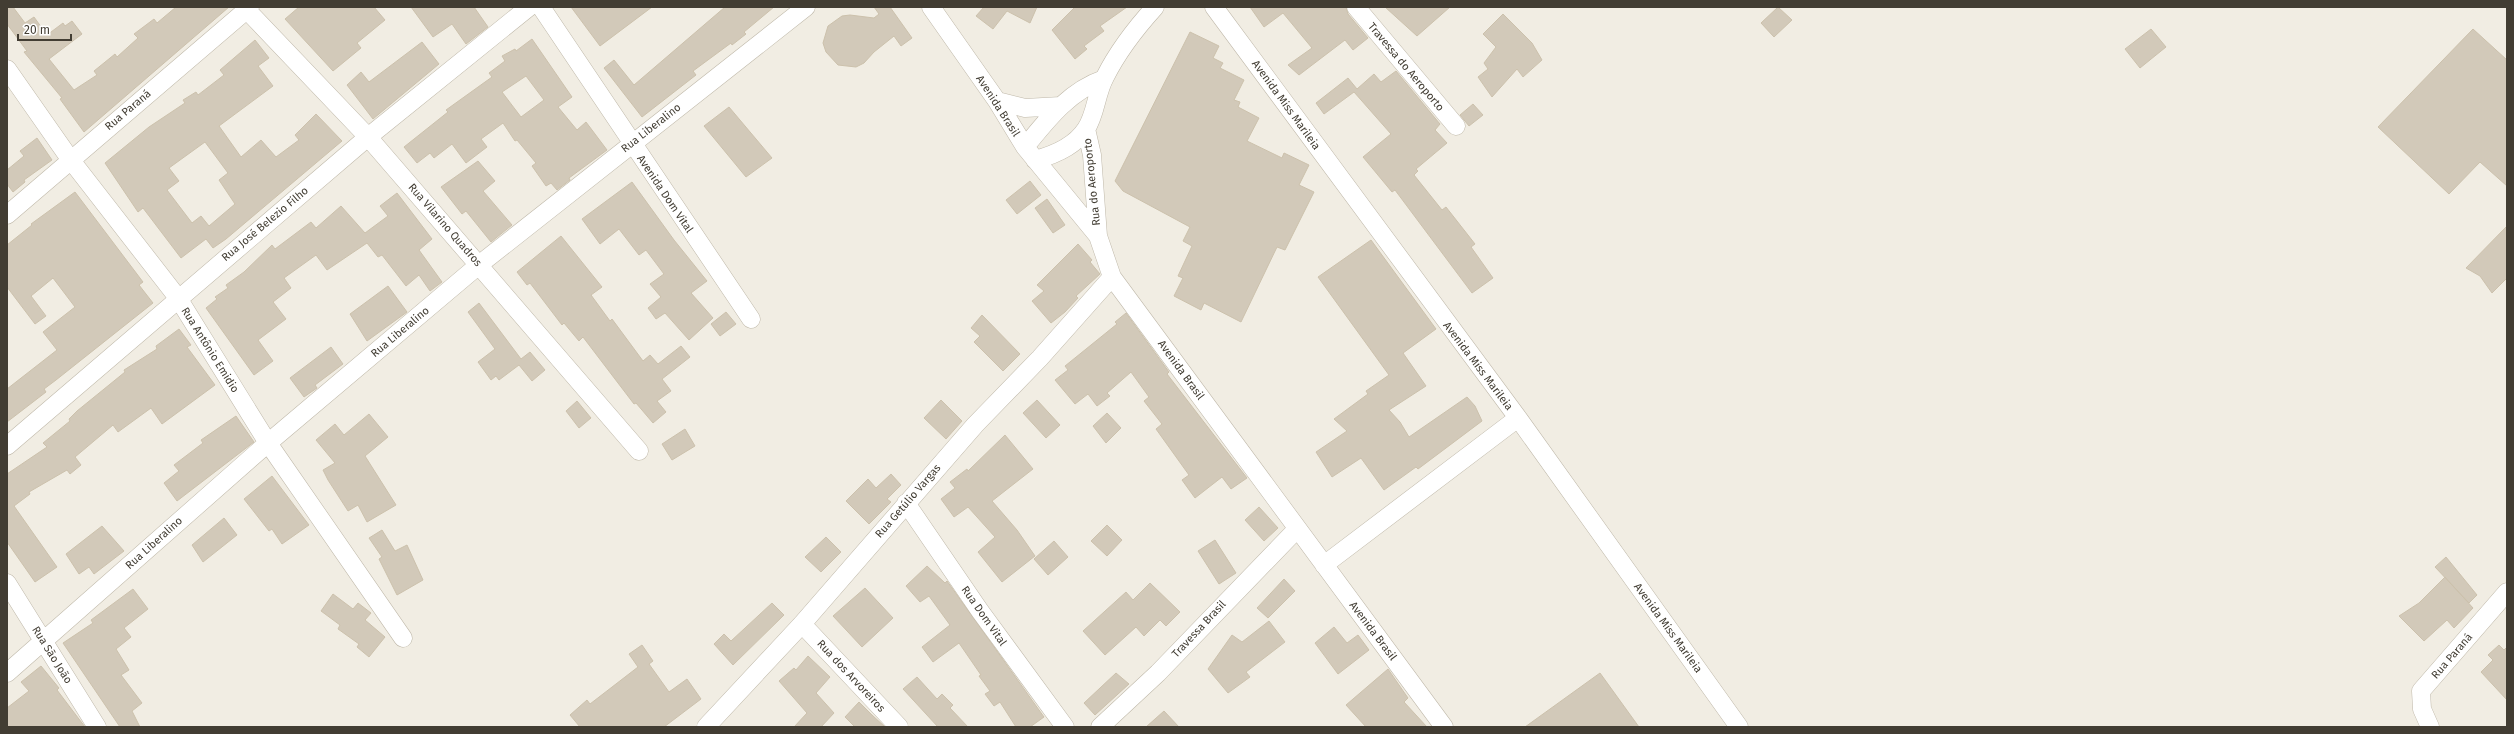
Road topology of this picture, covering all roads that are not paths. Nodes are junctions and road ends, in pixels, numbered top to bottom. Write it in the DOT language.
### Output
graph roads {
  1 [pos="529,7"];
  2 [pos="540,7"];
  3 [pos="806,7"];
  4 [pos="931,7"];
  5 [pos="1155,7"];
  6 [pos="1214,7"];
  7 [pos="1356,7"];
  8 [pos="246,8"];
  9 [pos="7,69"];
  10 [pos="1104,79"];
  11 [pos="996,101"];
  12 [pos="1061,106"];
  13 [pos="1456,126"];
  14 [pos="1086,129"];
  15 [pos="368,137"];
  16 [pos="631,144"];
  17 [pos="1030,153"];
  18 [pos="70,159"];
  19 [pos="7,215"];
  20 [pos="1098,236"];
  21 [pos="480,264"];
  22 [pos="1112,277"];
  23 [pos="178,298"];
  24 [pos="751,319"];
  25 [pos="1518,418"];
  26 [pos="268,443"];
  27 [pos="7,446"];
  28 [pos="639,451"];
  29 [pos="906,503"];
  30 [pos="1297,528"];
  31 [pos="1324,565"];
  32 [pos="7,583"];
  33 [pos="2507,592"];
  34 [pos="802,624"];
  35 [pos="403,638"];
  36 [pos="44,642"];
  37 [pos="7,673"];
  38 [pos="1057,724"];
  39 [pos="898,726"];
  40 [pos="97,727"];
  41 [pos="706,727"];
  42 [pos="1100,727"];
  43 [pos="1444,727"];
  44 [pos="1740,727"];
  45 [pos="2430,727"];
  1 -- 15 [label="street, Rua José Belezio Filho"];
  2 -- 16 [label="street, Avenida Dom Vital"];
  3 -- 16 [label="street, Rua Liberalino"];
  4 -- 11 [label="street, Avenida Brasil"];
  5 -- 10 [label="street"];
  6 -- 25 [label="street, Avenida Miss Marileia"];
  7 -- 13 [label="street, Travessa do Aeroporto"];
  8 -- 15 [label="street, Rua Vilarino Quadros"];
  8 -- 18 [label="street, Rua Paraná"];
  9 -- 18 [label="street, Rua Antônio Emidio"];
  10 -- 12 [label="street"];
  10 -- 14 [label="street"];
  11 -- 12 [label="street"];
  11 -- 17 [label="street, Avenida Brasil"];
  12 -- 17 [label="street"];
  14 -- 17 [label="street"];
  14 -- 20 [label="street, Rua do Aeroporto"];
  15 -- 21 [label="street, Rua Vilarino Quadros"];
  15 -- 23 [label="street, Rua José Belezio Filho"];
  16 -- 21 [label="street, Rua Liberalino"];
  16 -- 24 [label="street, Avenida Dom Vital"];
  17 -- 20 [label="street, Avenida Brasil"];
  18 -- 19 [label="street, Rua Paraná"];
  18 -- 23 [label="street, Rua Antônio Emidio"];
  20 -- 22 [label="street, Avenida Brasil"];
  21 -- 26 [label="street, Rua Liberalino"];
  21 -- 28 [label="street, Rua Vilarino Quadros"];
  22 -- 29 [label="street, Rua Getúlio Vargas"];
  22 -- 30 [label="street, Avenida Brasil"];
  23 -- 26 [label="street, Rua Antônio Emidio"];
  23 -- 27 [label="street, Rua José Belezio Filho"];
  25 -- 31 [label="street"];
  25 -- 44 [label="street, Avenida Miss Marileia"];
  26 -- 35 [label="street, Rua Antônio Emidio"];
  26 -- 36 [label="street, Rua Liberalino"];
  29 -- 34 [label="street, Rua Getúlio Vargas"];
  29 -- 38 [label="street, Rua Dom Vital"];
  30 -- 31 [label="street, Avenida Brasil"];
  30 -- 42 [label="street, Travessa Brasil"];
  31 -- 43 [label="street, Avenida Brasil"];
  32 -- 36 [label="street, Rua São João"];
  33 -- 45 [label="street, Rua Paraná"];
  34 -- 39 [label="street, Rua dos Arvoreiros"];
  34 -- 41 [label="street, Rua Getúlio Vargas"];
  36 -- 37 [label="street, Rua Liberalino"];
  36 -- 40 [label="street, Rua São João"];
}
